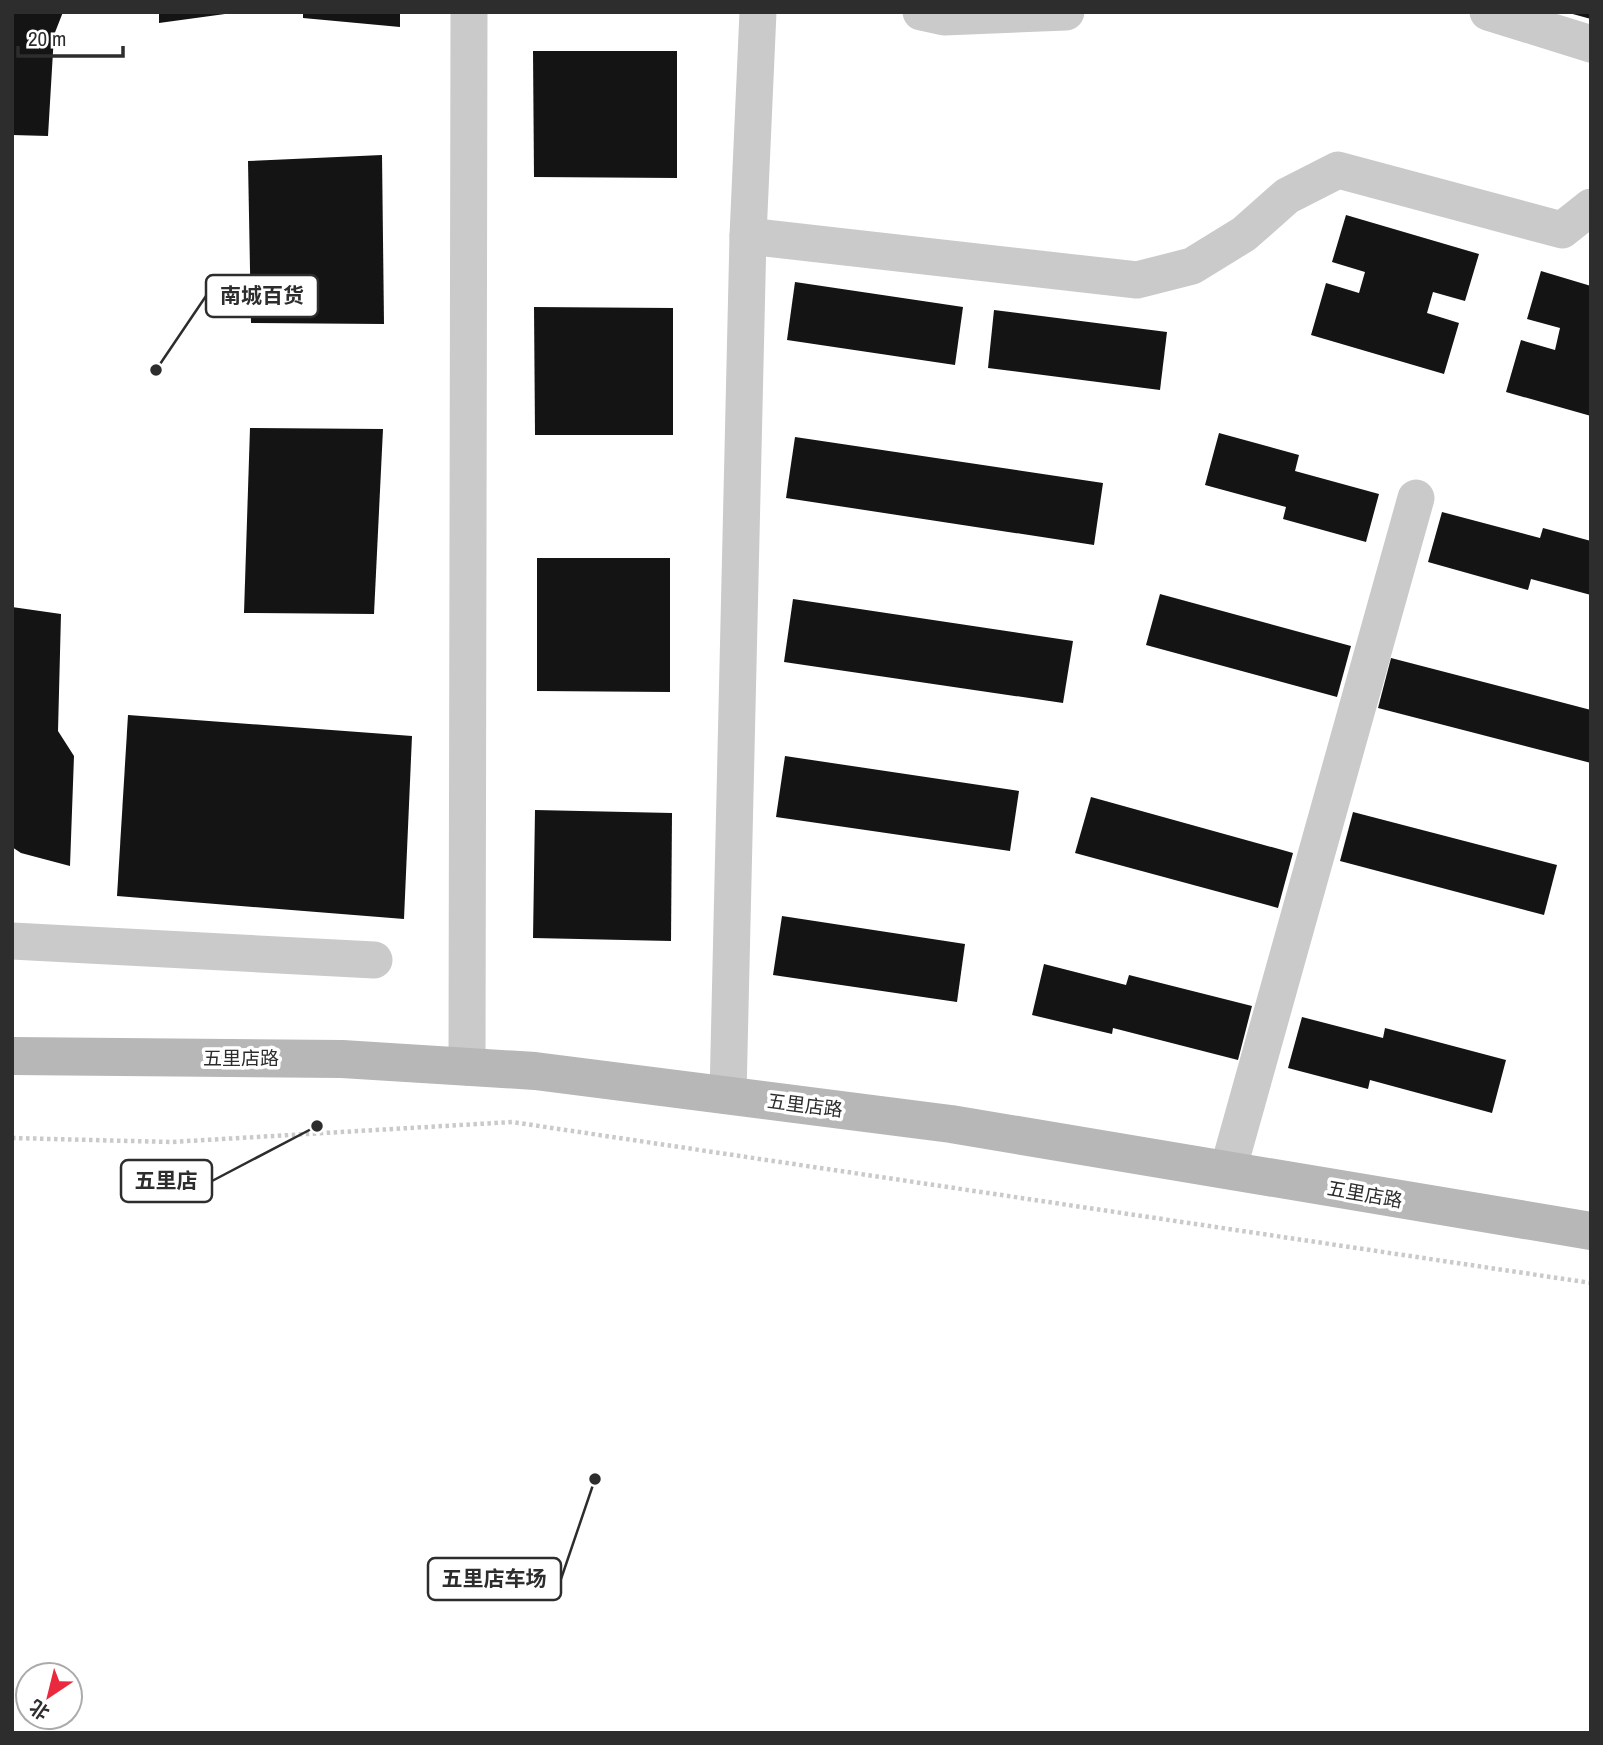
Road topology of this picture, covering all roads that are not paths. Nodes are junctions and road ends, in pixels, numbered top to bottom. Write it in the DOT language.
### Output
graph roads {
  1 [pos="469,12"];
  2 [pos="758,12"];
  3 [pos="1066,12"];
  4 [pos="1488,12"];
  5 [pos="936,14"];
  6 [pos="1591,44"];
  7 [pos="1591,207"];
  8 [pos="748,236"];
  9 [pos="1416,498"];
  10 [pos="12,941"];
  11 [pos="374,960"];
  12 [pos="12,1056"];
  13 [pos="467,1067"];
  14 [pos="728,1095"];
  15 [pos="1228,1170"];
  16 [pos="1591,1231"];
  1 -- 13 [label="street"];
  2 -- 8 [label="street"];
  3 -- 5 [label="street"];
  4 -- 6 [label="street"];
  7 -- 8 [label="street"];
  8 -- 14 [label="street"];
  9 -- 15 [label="street"];
  10 -- 11 [label="street"];
  12 -- 13 [label="main road, 五里店路"];
  13 -- 14 [label="main road, 五里店路"];
  14 -- 15 [label="main road, 五里店路"];
  15 -- 16 [label="main road, 五里店路"];
}
